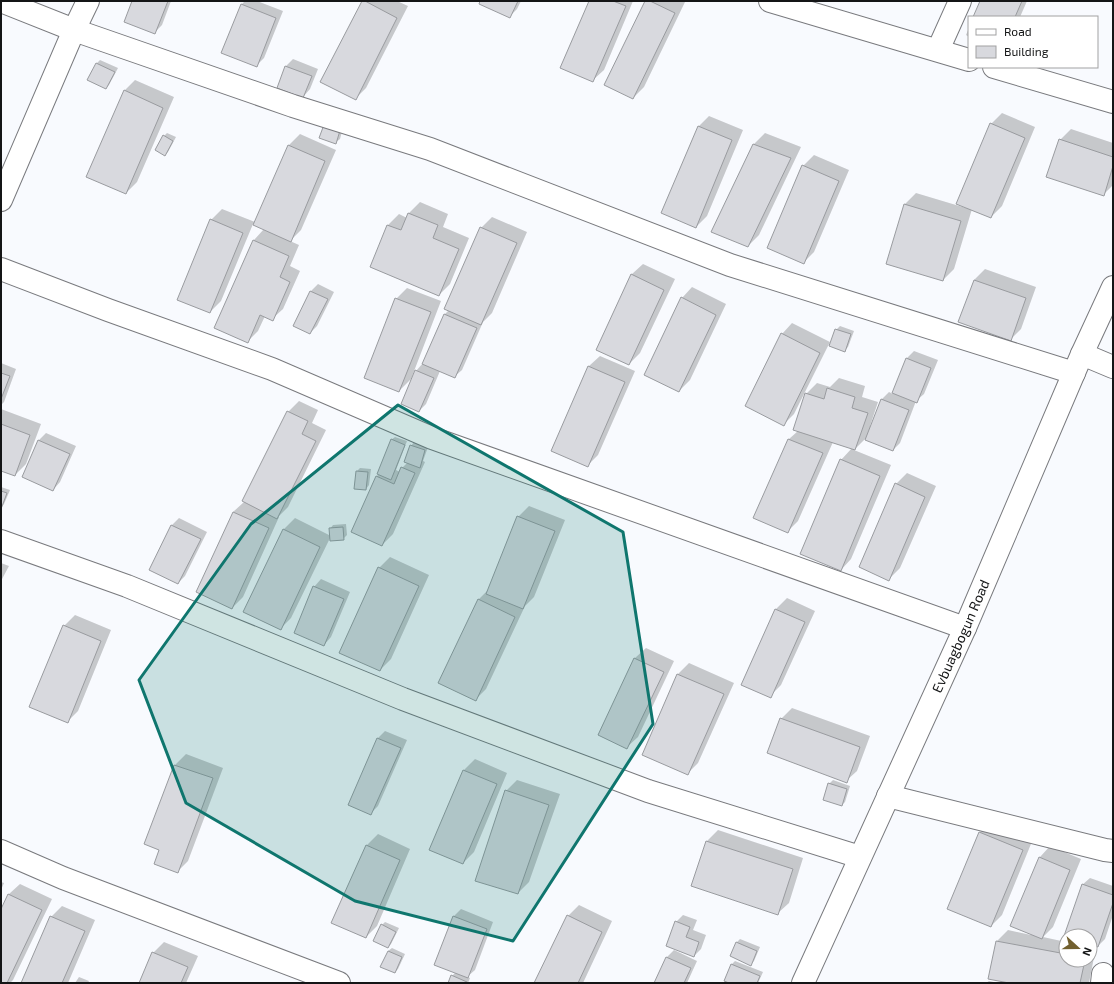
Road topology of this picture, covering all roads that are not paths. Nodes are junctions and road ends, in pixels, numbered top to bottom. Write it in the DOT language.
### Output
graph roads {
  1 [pos="1,1"];
  2 [pos="88,1"];
  3 [pos="770,1"];
  4 [pos="960,1"];
  5 [pos="74,30"];
  6 [pos="938,50"];
  7 [pos="968,60"];
  8 [pos="997,68"];
  9 [pos="1113,102"];
  10 [pos="1,200"];
  11 [pos="1,269"];
  12 [pos="1113,287"];
  13 [pos="1078,364"];
  14 [pos="1113,367"];
  15 [pos="1,541"];
  16 [pos="966,628"];
  17 [pos="888,796"];
  18 [pos="1,851"];
  19 [pos="1113,851"];
  20 [pos="860,857"];
  21 [pos="339,983"];
  22 [pos="803,983"];
  1 -- 5 [label="street"];
  2 -- 5 [label="street"];
  3 -- 6 [label="street"];
  4 -- 6 [label="street"];
  5 -- 10 [label="street"];
  5 -- 13 [label="street"];
  6 -- 7 [label="street"];
  8 -- 9 [label="street"];
  11 -- 16 [label="street"];
  12 -- 13 [label="street, Evbuagbogun Road"];
  13 -- 14 [label="street"];
  13 -- 16 [label="street, Evbuagbogun Road"];
  15 -- 20 [label="street"];
  16 -- 17 [label="street, Evbuagbogun Road"];
  17 -- 19 [label="street"];
  17 -- 20 [label="street, Evbuagbogun Road"];
  18 -- 21 [label="street"];
  20 -- 22 [label="street, Evbuagbogun Road"];
}
